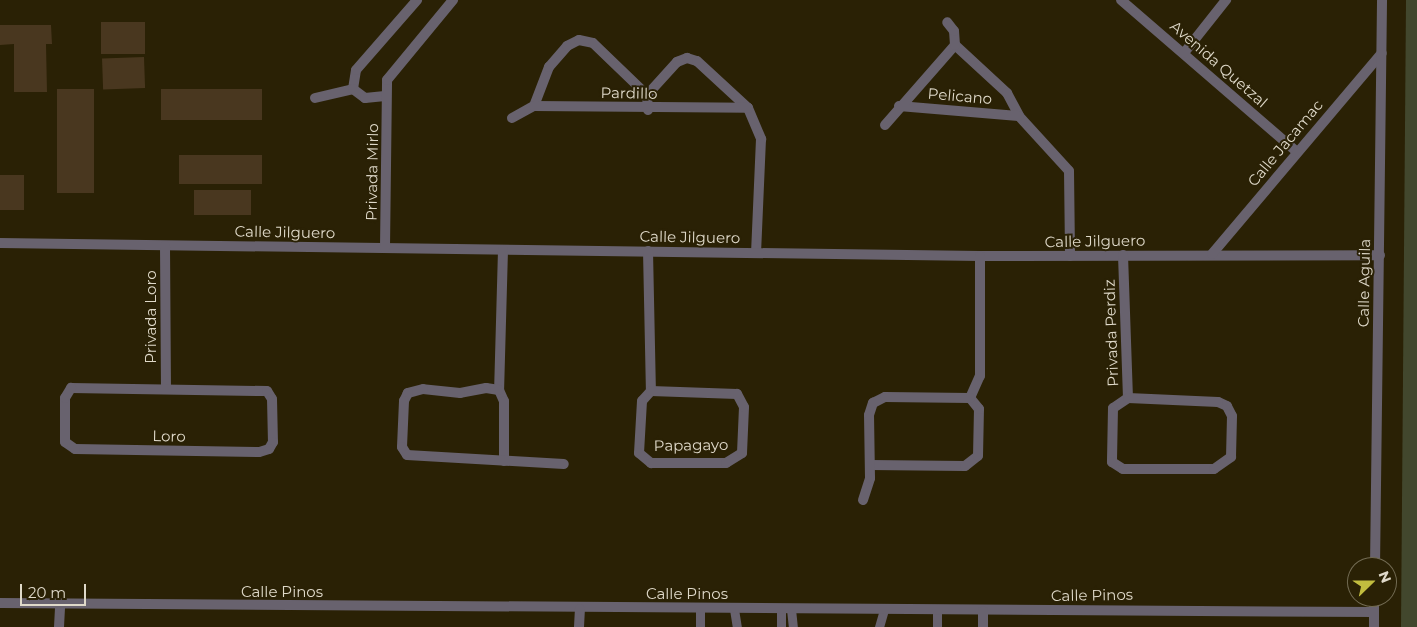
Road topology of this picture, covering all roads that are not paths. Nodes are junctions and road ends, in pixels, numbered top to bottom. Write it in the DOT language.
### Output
graph roads {
  1 [pos="417,0"];
  2 [pos="453,0"];
  3 [pos="1122,0"];
  4 [pos="1226,0"];
  5 [pos="1382,0"];
  6 [pos="947,22"];
  7 [pos="955,45"];
  8 [pos="1184,53"];
  9 [pos="1382,53"];
  10 [pos="353,89"];
  11 [pos="647,95"];
  12 [pos="385,96"];
  13 [pos="315,98"];
  14 [pos="534,106"];
  15 [pos="899,106"];
  16 [pos="748,108"];
  17 [pos="648,110"];
  18 [pos="1019,116"];
  19 [pos="512,118"];
  20 [pos="885,125"];
  21 [pos="1296,151"];
  22 [pos="0,243"];
  23 [pos="165,246"];
  24 [pos="385,248"];
  25 [pos="502,250"];
  26 [pos="648,251"];
  27 [pos="756,253"];
  28 [pos="1212,254"];
  29 [pos="1380,255"];
  30 [pos="980,256"];
  31 [pos="1070,256"];
  32 [pos="1123,256"];
  33 [pos="166,388"];
  34 [pos="500,390"];
  35 [pos="651,391"];
  36 [pos="970,398"];
  37 [pos="1128,398"];
  38 [pos="504,461"];
  39 [pos="564,464"];
  40 [pos="870,465"];
  41 [pos="863,500"];
  42 [pos="1375,557"];
  43 [pos="0,603"];
  44 [pos="60,605"];
  45 [pos="1374,607"];
  46 [pos="700,608"];
  47 [pos="734,608"];
  48 [pos="580,609"];
  49 [pos="786,609"];
  50 [pos="884,609"];
  51 [pos="937,609"];
  52 [pos="983,611"];
  53 [pos="1374,612"];
  54 [pos="59,627"];
  55 [pos="579,627"];
  56 [pos="700,627"];
  57 [pos="737,627"];
  58 [pos="781,627"];
  59 [pos="793,627"];
  60 [pos="879,627"];
  61 [pos="937,627"];
  62 [pos="983,627"];
  63 [pos="1374,627"];
  1 -- 10 [label="street"];
  2 -- 12 [label="street, Privada Mirlo"];
  3 -- 8 [label="street, Avenida Quetzal"];
  4 -- 8 [label="street"];
  5 -- 9 [label="street, Calle Aguila"];
  6 -- 7 [label="street"];
  7 -- 15 [label="street, Pelicano"];
  7 -- 18 [label="street"];
  8 -- 21 [label="street, Avenida Quetzal"];
  9 -- 21 [label="street, Calle Jacamac"];
  9 -- 29 [label="street, Calle Aguila"];
  10 -- 12 [label="street"];
  10 -- 13 [label="street"];
  11 -- 14 [label="street"];
  11 -- 16 [label="street"];
  11 -- 17 [label="street"];
  12 -- 24 [label="street, Privada Mirlo"];
  14 -- 17 [label="street, Pardillo"];
  14 -- 19 [label="street"];
  15 -- 18 [label="street, Pelicano"];
  15 -- 20 [label="street, Pelicano"];
  16 -- 17 [label="street, Pardillo"];
  16 -- 27 [label="street"];
  18 -- 31 [label="street"];
  21 -- 28 [label="street, Calle Jacamac"];
  22 -- 23 [label="street, Calle Jilguero"];
  23 -- 24 [label="street, Calle Jilguero"];
  23 -- 33 [label="street, Privada Loro"];
  24 -- 25 [label="street, Calle Jilguero"];
  25 -- 26 [label="street, Calle Jilguero"];
  25 -- 34 [label="street"];
  26 -- 27 [label="street, Calle Jilguero"];
  26 -- 35 [label="street"];
  27 -- 30 [label="street, Calle Jilguero"];
  28 -- 29 [label="street, Calle Jilguero"];
  28 -- 32 [label="street, Calle Jilguero"];
  29 -- 42 [label="street, Calle Aguila"];
  30 -- 31 [label="street, Calle Jilguero"];
  30 -- 36 [label="street"];
  31 -- 32 [label="street, Calle Jilguero"];
  32 -- 37 [label="street, Privada Perdiz"];
  33 -- 33 [label="street, Loro"];
  34 -- 38 [label="street"];
  34 -- 38 [label="street"];
  35 -- 35 [label="street, Papagayo"];
  36 -- 40 [label="street"];
  36 -- 40 [label="street"];
  37 -- 37 [label="street, Privada Perdiz"];
  38 -- 39 [label="street"];
  40 -- 41 [label="street"];
  43 -- 44 [label="street, Calle Pinos"];
  44 -- 48 [label="street, Calle Pinos"];
  44 -- 54 [label="street"];
  45 -- 53 [label="street"];
  46 -- 47 [label="street, Calle Pinos"];
  46 -- 48 [label="street, Calle Pinos"];
  46 -- 56 [label="lane"];
  47 -- 49 [label="street, Calle Pinos"];
  47 -- 57 [label="lane"];
  48 -- 55 [label="street"];
  49 -- 50 [label="street, Calle Pinos"];
  49 -- 58 [label="lane"];
  49 -- 59 [label="lane"];
  50 -- 51 [label="street, Calle Pinos"];
  50 -- 60 [label="lane"];
  51 -- 52 [label="street, Calle Pinos"];
  51 -- 61 [label="lane"];
  52 -- 53 [label="street, Calle Pinos"];
  52 -- 62 [label="street"];
  53 -- 63 [label="street"];
}
